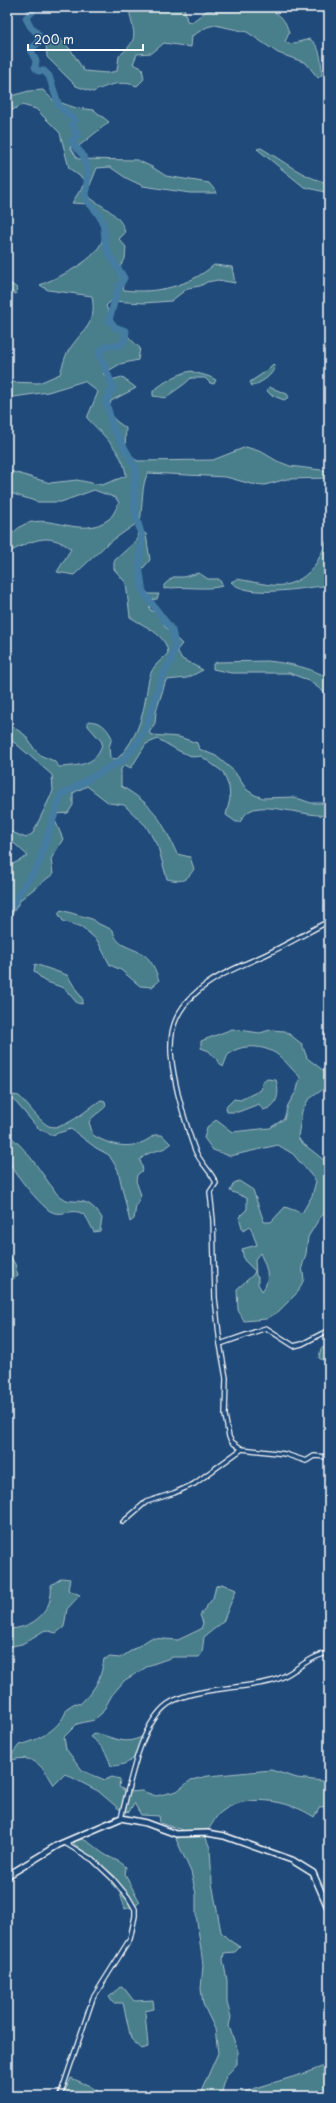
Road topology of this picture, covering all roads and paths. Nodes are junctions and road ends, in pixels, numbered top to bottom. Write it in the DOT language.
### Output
graph roads {
  1 [pos="329,921"];
  2 [pos="329,1330"];
  3 [pos="220,1344"];
  4 [pos="242,1449"];
  5 [pos="329,1457"];
  6 [pos="122,1522"];
  7 [pos="329,1653"];
  8 [pos="121,1818"];
  9 [pos="65,1842"];
  10 [pos="7,1876"];
  11 [pos="329,1910"];
  12 [pos="60,2096"];
  1 -- 3 [label="street"];
  2 -- 3 [label="street"];
  3 -- 4 [label="street"];
  4 -- 5 [label="street"];
  4 -- 6 [label="street"];
  7 -- 8 [label="street"];
  8 -- 9 [label="street"];
  8 -- 11 [label="street"];
  9 -- 10 [label="street"];
  9 -- 12 [label="street"];
}
